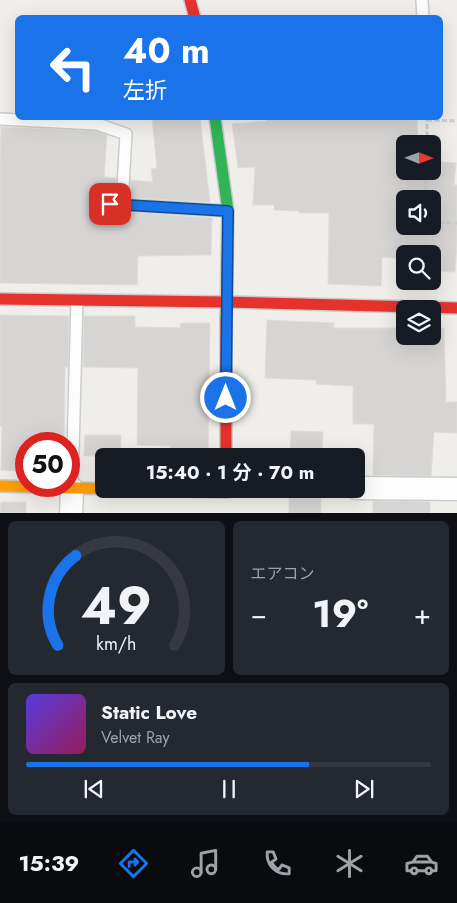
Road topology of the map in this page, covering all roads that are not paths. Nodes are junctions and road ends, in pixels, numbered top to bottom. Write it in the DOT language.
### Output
graph roads {
  1 [pos="190,0"];
  2 [pos="422,0"];
  3 [pos="194,15"];
  4 [pos="423,15"];
  5 [pos="0,119"];
  6 [pos="15,120"];
  7 [pos="19,120"];
  8 [pos="215,120"];
  9 [pos="110,204"];
  10 [pos="122,204"];
  11 [pos="228,211"];
  12 [pos="0,299"];
  13 [pos="77,300"];
  14 [pos="226,302"];
  15 [pos="457,308"];
  16 [pos="73,432"];
  17 [pos="226,448"];
  18 [pos="0,486"];
  19 [pos="15,486"];
  20 [pos="80,488"];
  21 [pos="95,488"];
  22 [pos="365,488"];
  23 [pos="457,489"];
  24 [pos="72,497"];
  25 [pos="226,498"];
  26 [pos="227,506"];
  27 [pos="71,513"];
  1 -- 3 [label="street"];
  2 -- 4 [label="lane"];
  5 -- 6 [label="lane"];
  7 -- 10 [label="lane"];
  8 -- 11 [label="street"];
  9 -- 10 [label="lane"];
  10 -- 11 [label="lane"];
  11 -- 14 [label="street"];
  12 -- 13 [label="street"];
  13 -- 14 [label="street"];
  13 -- 16 [label="lane"];
  14 -- 15 [label="street"];
  14 -- 17 [label="street"];
  18 -- 19 [label="street"];
  20 -- 21 [label="street"];
  22 -- 23 [label="street"];
  24 -- 27 [label="street"];
  25 -- 26 [label="street"];
}
